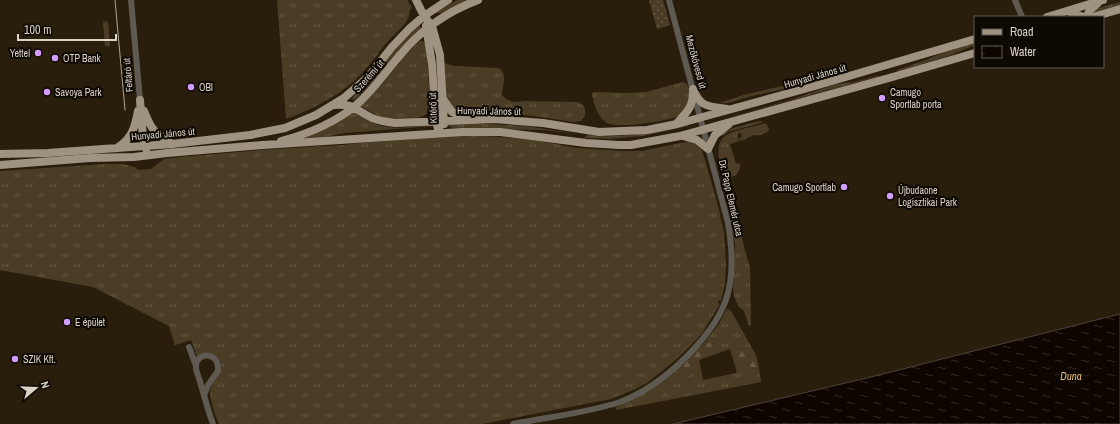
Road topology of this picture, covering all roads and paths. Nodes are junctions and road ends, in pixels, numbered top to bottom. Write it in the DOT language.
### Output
graph roads {
  1 [pos="131,0"];
  2 [pos="416,0"];
  3 [pos="448,0"];
  4 [pos="478,0"];
  5 [pos="669,0"];
  6 [pos="1015,0"];
  7 [pos="1103,0"];
  8 [pos="1120,9"];
  9 [pos="1068,11"];
  10 [pos="424,16"];
  11 [pos="1022,16"];
  12 [pos="1050,16"];
  13 [pos="1080,16"];
  14 [pos="1087,16"];
  15 [pos="1096,16"];
  16 [pos="429,28"];
  17 [pos="974,39"];
  18 [pos="974,53"];
  19 [pos="885,66"];
  20 [pos="889,78"];
  21 [pos="692,89"];
  22 [pos="443,98"];
  23 [pos="140,100"];
  24 [pos="334,105"];
  25 [pos="354,106"];
  26 [pos="729,110"];
  27 [pos="700,118"];
  28 [pos="469,119"];
  29 [pos="445,120"];
  30 [pos="436,121"];
  31 [pos="733,121"];
  32 [pos="677,124"];
  33 [pos="703,129"];
  34 [pos="441,132"];
  35 [pos="680,136"];
  36 [pos="172,144"];
  37 [pos="263,145"];
  38 [pos="145,146"];
  39 [pos="117,148"];
  40 [pos="708,149"];
  41 [pos="0,154"];
  42 [pos="154,155"];
  43 [pos="0,165"];
  44 [pos="189,347"];
  45 [pos="196,366"];
  46 [pos="204,396"];
  47 [pos="213,424"];
  48 [pos="513,424"];
  1 -- 23 [label="street, Feltáró út"];
  2 -- 10 [label="main road, Kitérő út"];
  3 -- 10 [label="main road, Szerémi út"];
  4 -- 16 [label="main road, Szerémi út"];
  5 -- 21 [label="street, Mezőkövesd út"];
  6 -- 11 [label="street"];
  7 -- 9 [label="main road"];
  7 -- 14 [label="main road"];
  8 -- 15 [label="main road"];
  9 -- 12 [label="main road"];
  9 -- 13 [label="main road"];
  10 -- 16 [label="main road, Kitérő út"];
  10 -- 24 [label="main road, Szerémi út"];
  16 -- 22 [label="main road, Kitérő út"];
  16 -- 25 [label="main road, Szerémi út"];
  16 -- 30 [label="main road, Kitérő út"];
  17 -- 19 [label="main road, Hunyadi János út"];
  18 -- 20 [label="main road, Hunyadi János út"];
  19 -- 20 [label="main road"];
  19 -- 26 [label="main road, Hunyadi János út"];
  20 -- 31 [label="main road, Hunyadi János út"];
  21 -- 26 [label="main road"];
  21 -- 27 [label="street, Mezőkövesd út"];
  21 -- 32 [label="main road"];
  22 -- 28 [label="main road"];
  22 -- 29 [label="main road, Kitérő út"];
  23 -- 36 [label="main road"];
  23 -- 38 [label="main road"];
  23 -- 39 [label="main road"];
  24 -- 25 [label="main road"];
  24 -- 36 [label="main road, Hunyadi János út"];
  25 -- 30 [label="main road, Hunyadi János út"];
  25 -- 37 [label="main road, Szerémi út"];
  26 -- 27 [label="main road, Hunyadi János út"];
  27 -- 32 [label="main road, Hunyadi János út"];
  27 -- 33 [label="street, Mezőkövesd út"];
  28 -- 29 [label="main road, Hunyadi János út"];
  28 -- 32 [label="main road, Hunyadi János út"];
  29 -- 30 [label="main road, Hunyadi János út"];
  29 -- 34 [label="main road, Kitérő út"];
  30 -- 34 [label="main road, Kitérő út"];
  31 -- 33 [label="main road, Hunyadi János út"];
  31 -- 40 [label="main road"];
  33 -- 35 [label="main road, Hunyadi János út"];
  33 -- 40 [label="street, Dr. Papp Elemér utca"];
  34 -- 35 [label="main road, Hunyadi János út"];
  34 -- 37 [label="main road, Hunyadi János út"];
  35 -- 40 [label="main road"];
  36 -- 38 [label="main road, Hunyadi János út"];
  37 -- 42 [label="main road, Hunyadi János út"];
  38 -- 39 [label="main road, Hunyadi János út"];
  38 -- 42 [label="main road"];
  39 -- 41 [label="main road, Hunyadi János út"];
  40 -- 48 [label="street, Dr. Papp Elemér utca"];
  42 -- 43 [label="main road, Hunyadi János út"];
  44 -- 45 [label="street"];
  45 -- 46 [label="street"];
  45 -- 46 [label="street"];
  46 -- 47 [label="street"];
}
